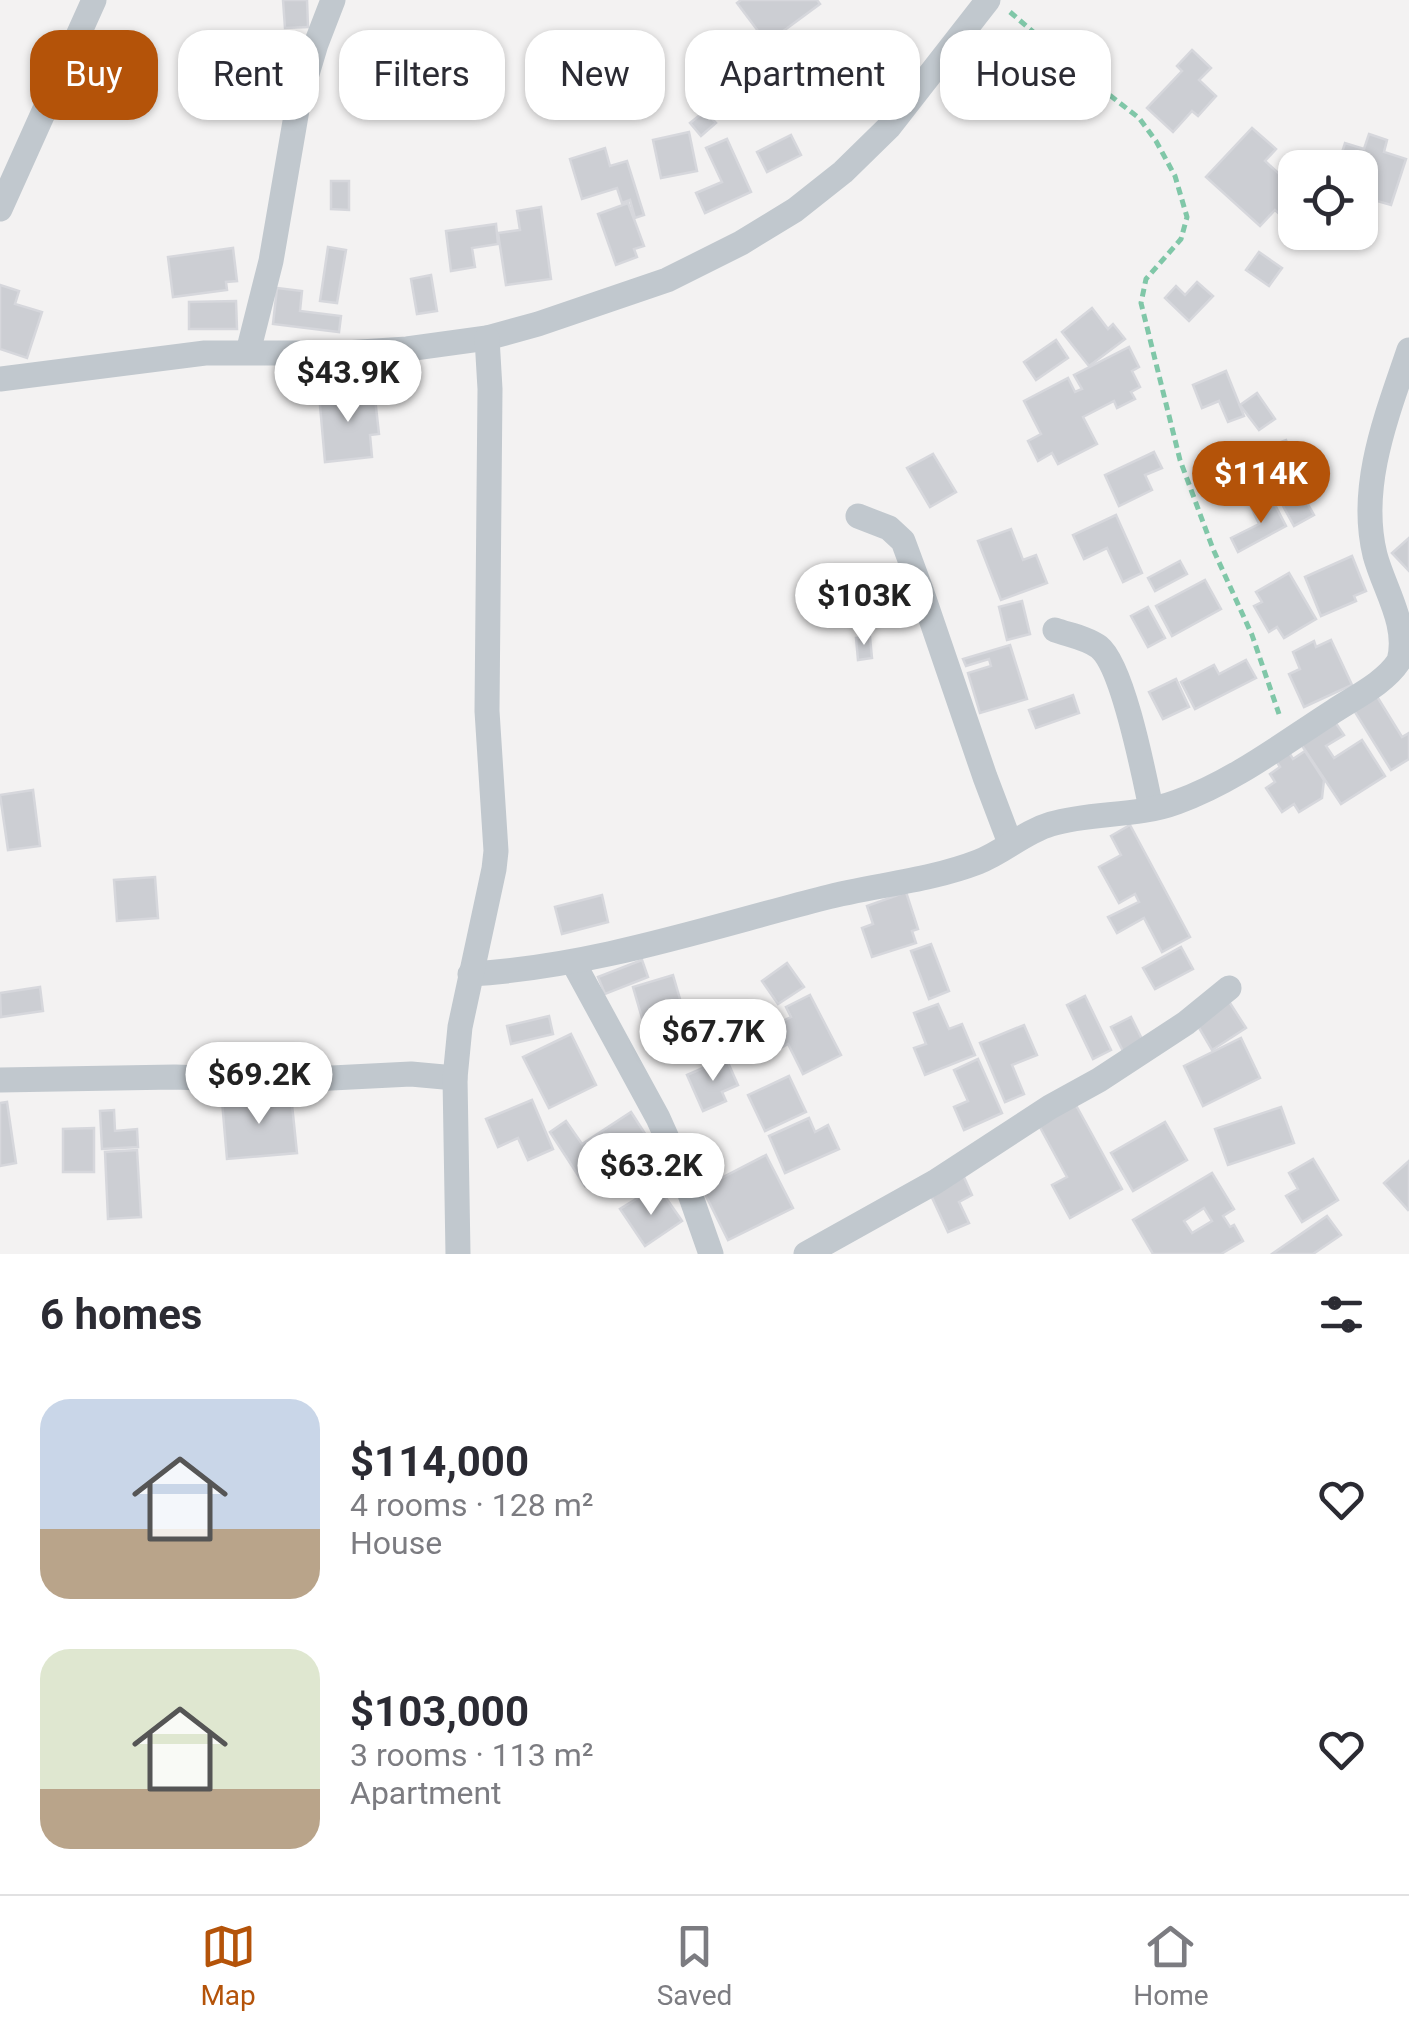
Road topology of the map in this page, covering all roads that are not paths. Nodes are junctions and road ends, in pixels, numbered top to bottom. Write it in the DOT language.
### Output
graph roads {
  1 [pos="94,0"];
  2 [pos="333,0"];
  3 [pos="998,5"];
  4 [pos="0,208"];
  5 [pos="487,338"];
  6 [pos="1409,350"];
  7 [pos="248,352"];
  8 [pos="0,379"];
  9 [pos="858,516"];
  10 [pos="1056,630"];
  11 [pos="1151,808"];
  12 [pos="1010,843"];
  13 [pos="573,962"];
  14 [pos="470,974"];
  15 [pos="1229,988"];
  16 [pos="455,1078"];
  17 [pos="0,1080"];
  18 [pos="820,1251"];
  19 [pos="458,1254"];
  20 [pos="712,1254"];
  1 -- 4 [label="street"];
  2 -- 7 [label="street"];
  3 -- 5 [label="street"];
  5 -- 7 [label="street"];
  5 -- 14 [label="street"];
  6 -- 11 [label="street"];
  7 -- 8 [label="street"];
  9 -- 12 [label="street"];
  10 -- 11 [label="street"];
  11 -- 12 [label="street"];
  12 -- 13 [label="street"];
  13 -- 14 [label="street"];
  13 -- 20 [label="street"];
  14 -- 16 [label="street"];
  15 -- 18 [label="street"];
  16 -- 17 [label="street"];
  16 -- 19 [label="street"];
}
